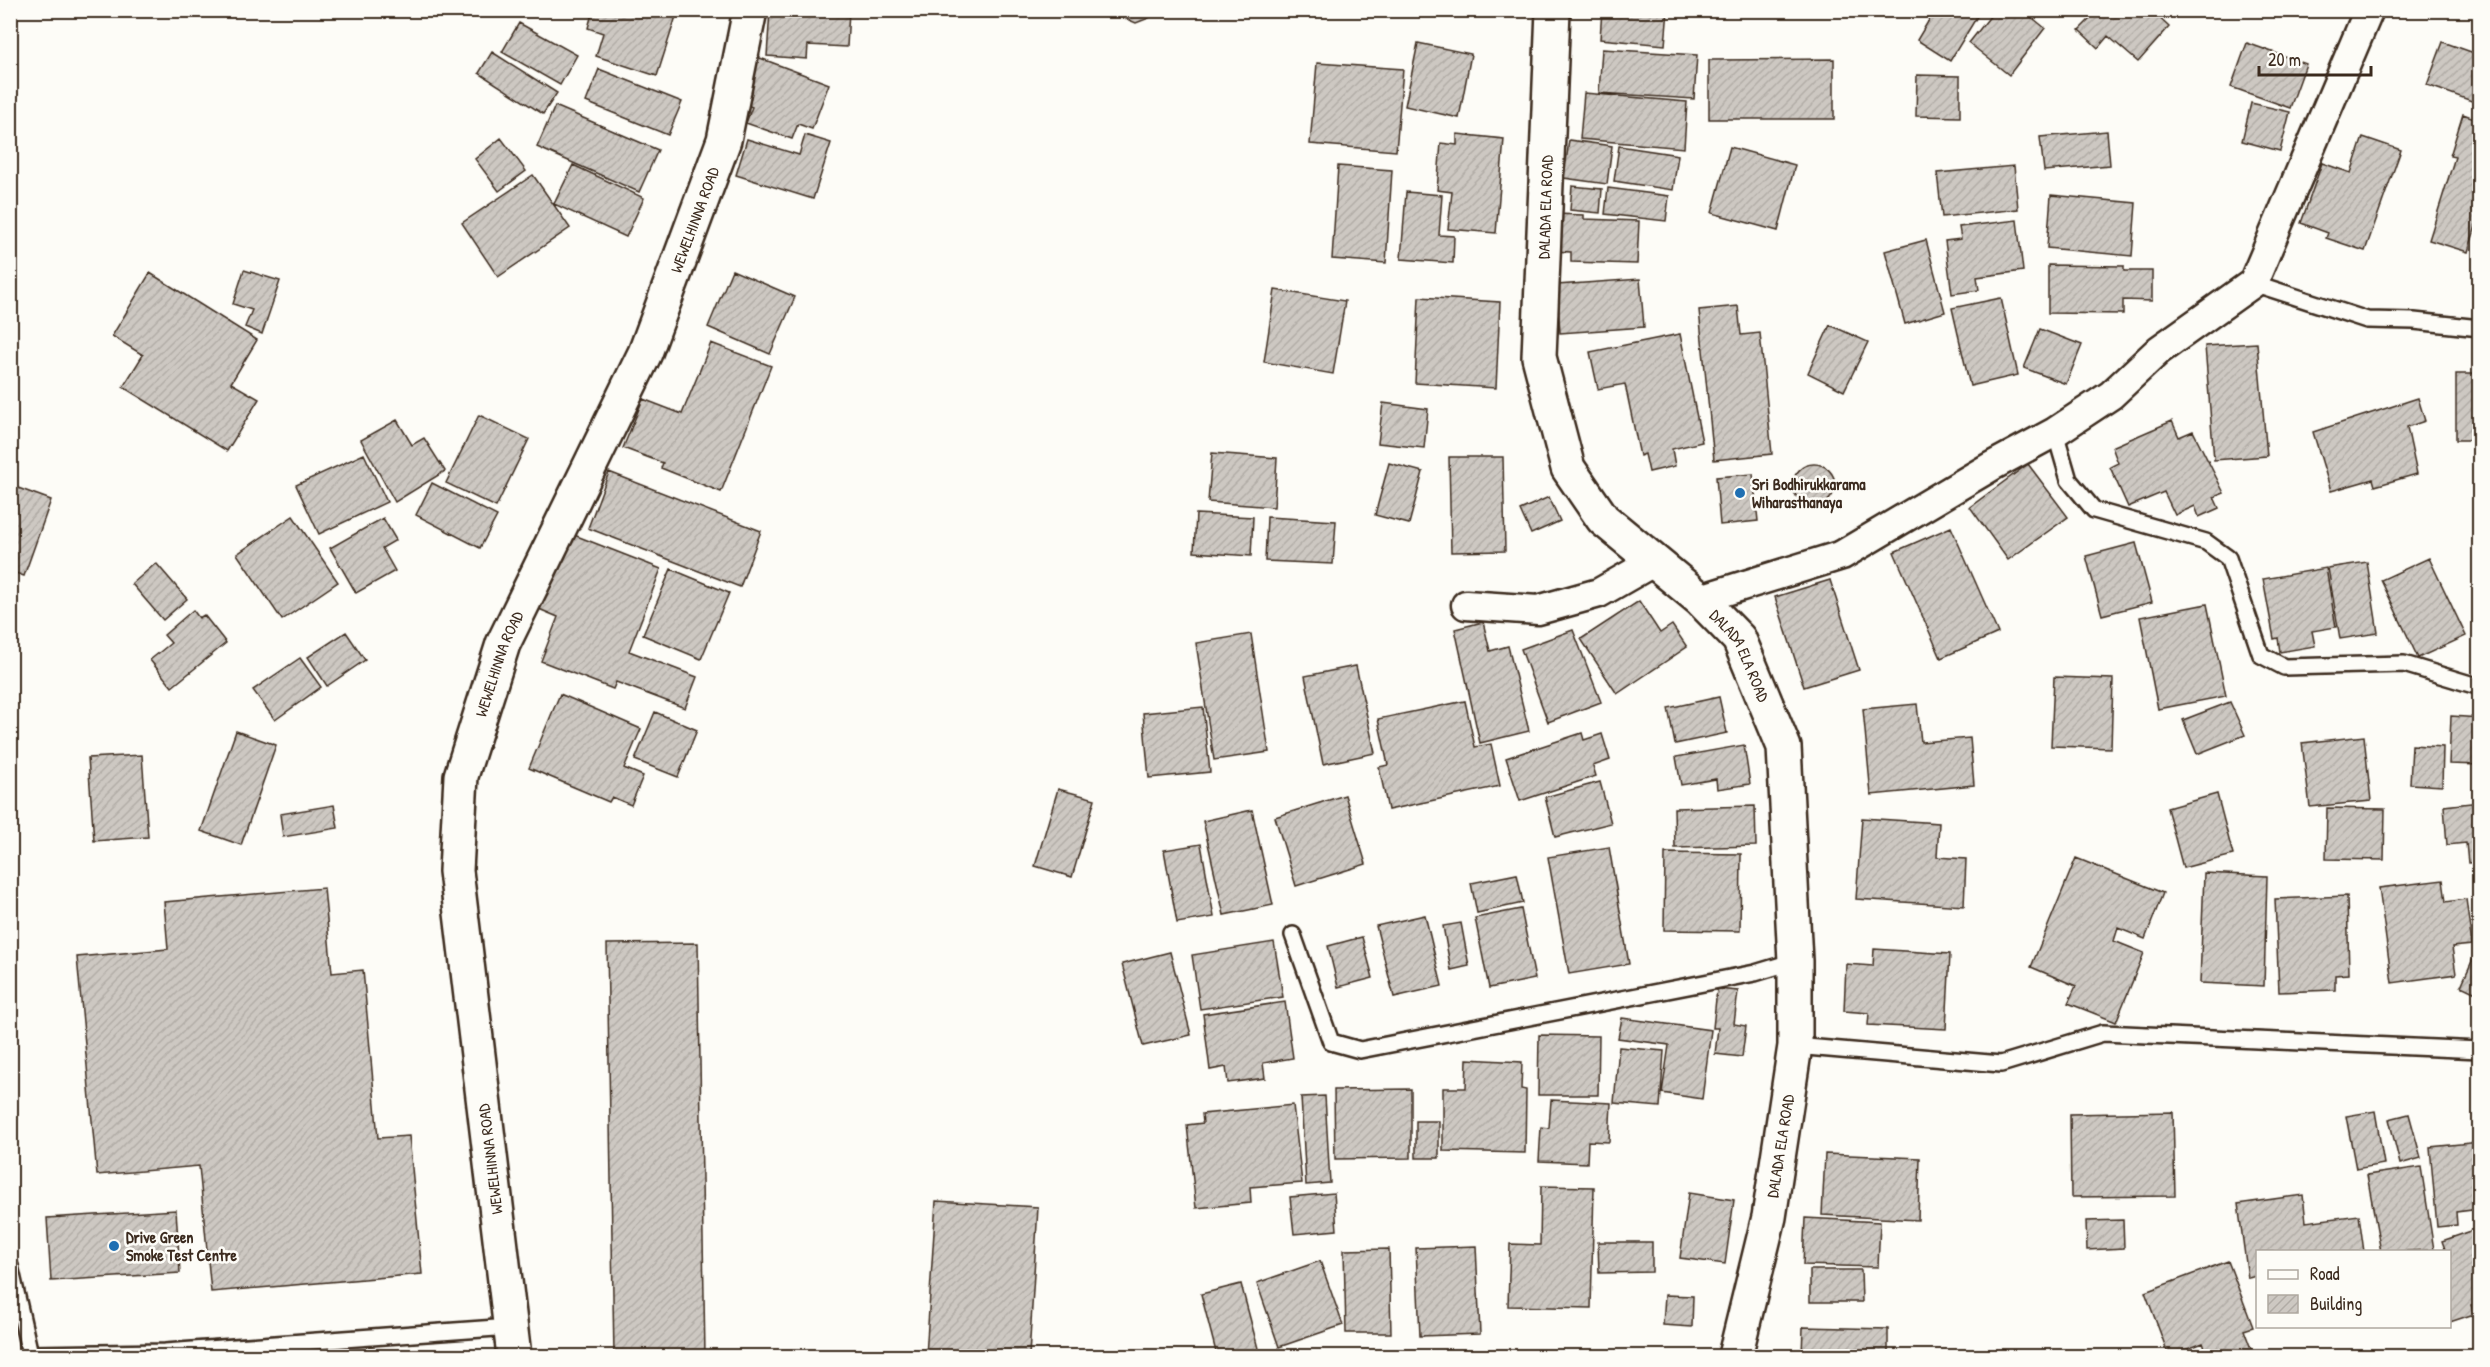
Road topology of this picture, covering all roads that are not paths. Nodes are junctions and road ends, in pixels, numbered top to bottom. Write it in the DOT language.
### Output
graph roads {
  1 [pos="750,10"];
  2 [pos="1553,10"];
  3 [pos="2369,10"];
  4 [pos="2253,283"];
  5 [pos="2480,328"];
  6 [pos="2055,432"];
  7 [pos="1653,562"];
  8 [pos="1700,599"];
  9 [pos="1466,605"];
  10 [pos="2480,687"];
  11 [pos="1293,935"];
  12 [pos="1795,961"];
  13 [pos="1795,1046"];
  14 [pos="2480,1050"];
  15 [pos="10,1266"];
  16 [pos="512,1341"];
  17 [pos="1735,1356"];
  1 -- 16 [label="street, WEWELHINNA ROAD"];
  2 -- 7 [label="street, DALADA ELA ROAD"];
  3 -- 4 [label="street"];
  4 -- 5 [label="lane"];
  4 -- 6 [label="street"];
  6 -- 8 [label="street"];
  6 -- 10 [label="lane"];
  7 -- 8 [label="street, DALADA ELA ROAD"];
  7 -- 9 [label="street"];
  8 -- 12 [label="street, DALADA ELA ROAD"];
  11 -- 12 [label="lane"];
  12 -- 13 [label="street, DALADA ELA ROAD"];
  13 -- 14 [label="lane"];
  13 -- 17 [label="street, DALADA ELA ROAD"];
  15 -- 16 [label="lane"];
}
